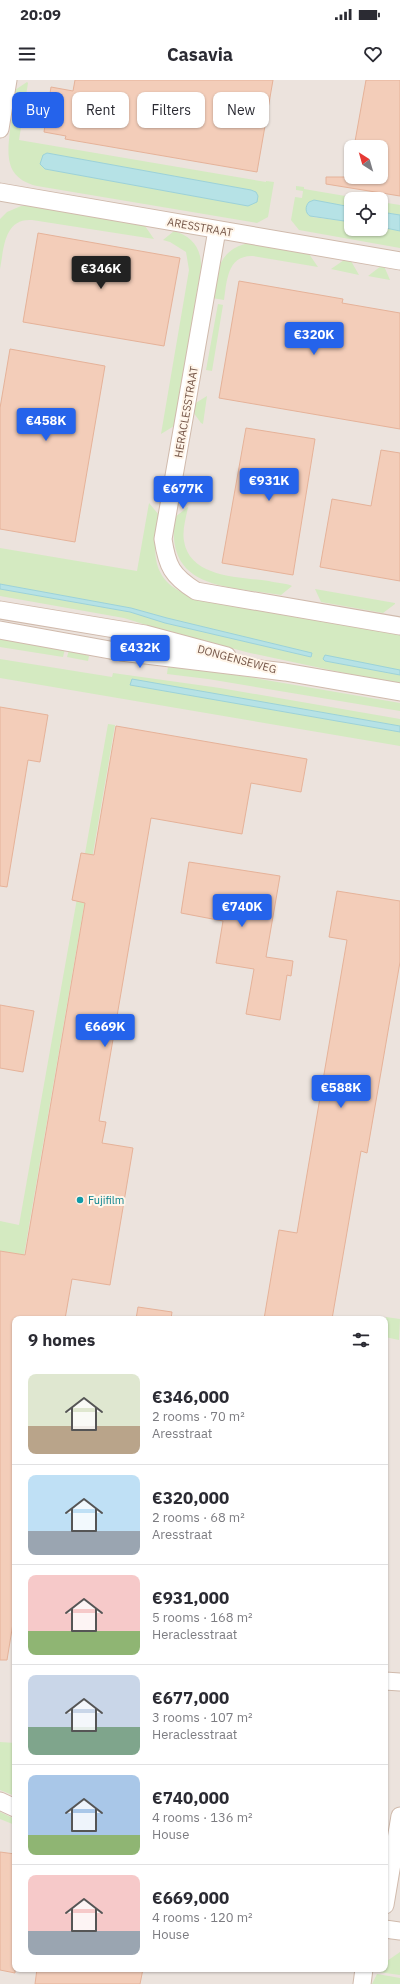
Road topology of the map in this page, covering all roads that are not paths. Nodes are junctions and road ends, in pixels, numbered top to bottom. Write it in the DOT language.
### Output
graph roads {
  1 [pos="8,80"];
  2 [pos="0,129"];
  3 [pos="0,192"];
  4 [pos="217,230"];
  5 [pos="400,261"];
  6 [pos="0,610"];
  7 [pos="400,626"];
  8 [pos="0,630"];
  9 [pos="285,672"];
  10 [pos="400,692"];
  11 [pos="388,1681"];
  12 [pos="400,1682"];
  13 [pos="0,1801"];
  14 [pos="12,1807"];
  15 [pos="400,1816"];
  16 [pos="388,1887"];
  17 [pos="388,1929"];
  18 [pos="400,1931"];
  19 [pos="364,1972"];
  20 [pos="362,1984"];
  1 -- 2 [label="street"];
  3 -- 4 [label="street, ARESSTRAAT"];
  4 -- 5 [label="street, ARESSTRAAT"];
  4 -- 7 [label="street, HERACLESSTRAAT"];
  6 -- 9 [label="street, DONGENSEWEG"];
  8 -- 9 [label="street, DONGENSEWEG"];
  9 -- 10 [label="street, DONGENSEWEG"];
  11 -- 12 [label="street"];
  13 -- 14 [label="street"];
  15 -- 16 [label="street"];
  17 -- 18 [label="street"];
  19 -- 20 [label="street"];
}
